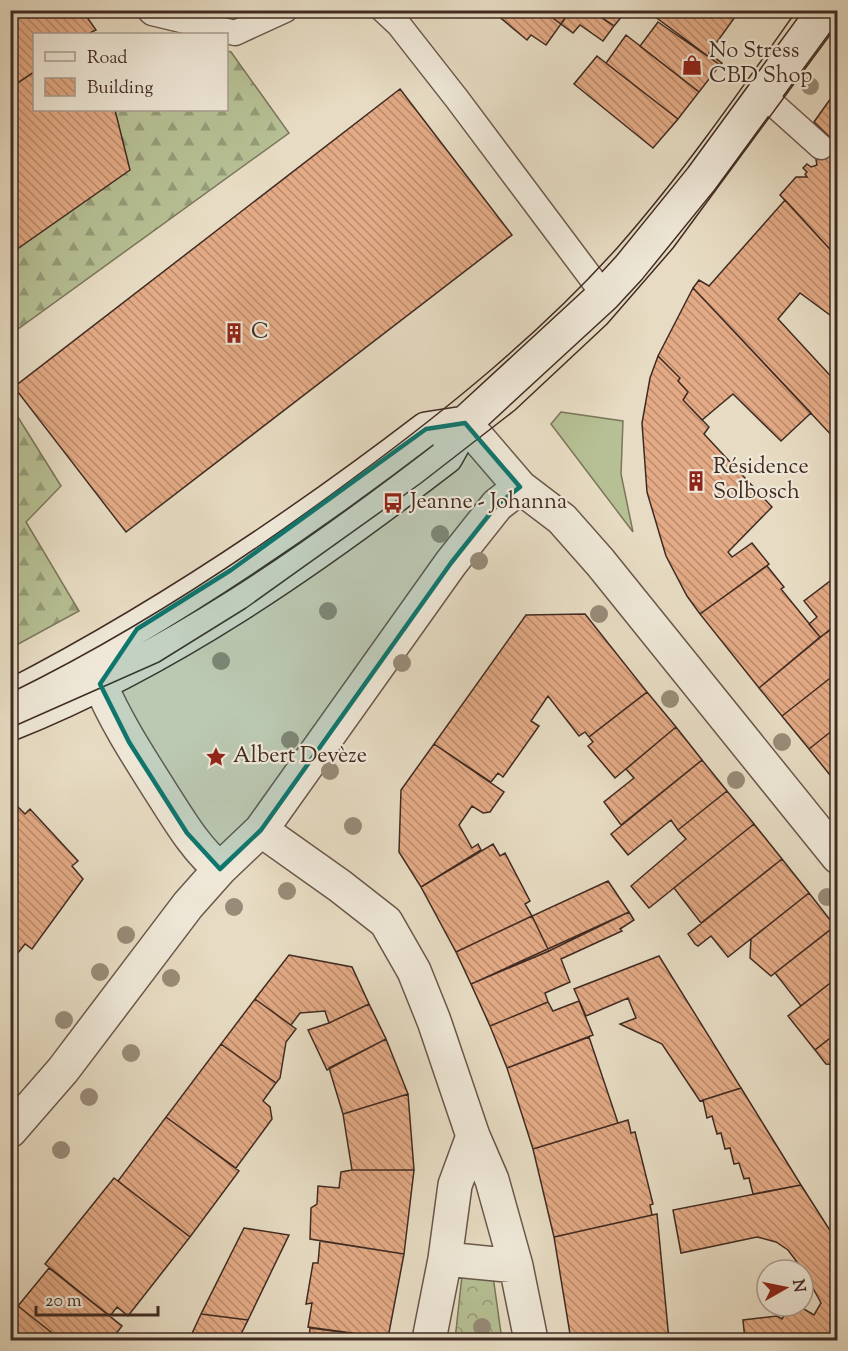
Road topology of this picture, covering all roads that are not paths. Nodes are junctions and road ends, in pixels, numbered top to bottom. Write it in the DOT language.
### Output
graph roads {
  1 [pos="149,10"];
  2 [pos="285,10"];
  3 [pos="383,10"];
  4 [pos="825,10"];
  5 [pos="764,96"];
  6 [pos="821,147"];
  7 [pos="604,295"];
  8 [pos="465,423"];
  9 [pos="520,487"];
  10 [pos="136,629"];
  11 [pos="100,684"];
  12 [pos="10,697"];
  13 [pos="10,724"];
  14 [pos="261,830"];
  15 [pos="837,857"];
  16 [pos="220,869"];
  17 [pos="10,1131"];
  18 [pos="473,1136"];
  19 [pos="445,1259"];
  20 [pos="516,1266"];
  21 [pos="429,1341"];
  22 [pos="531,1341"];
  1 -- 2 [label="lane"];
  3 -- 7 [label="lane"];
  4 -- 5 [label="street"];
  5 -- 6 [label="lane"];
  5 -- 7 [label="street"];
  7 -- 8 [label="street"];
  8 -- 9 [label="street"];
  8 -- 10 [label="street"];
  8 -- 11 [label="street"];
  9 -- 14 [label="street"];
  9 -- 15 [label="street"];
  10 -- 11 [label="street"];
  10 -- 12 [label="street"];
  11 -- 13 [label="street"];
  11 -- 16 [label="street"];
  14 -- 16 [label="street"];
  14 -- 18 [label="street"];
  16 -- 17 [label="street"];
  18 -- 19 [label="street"];
  18 -- 20 [label="street"];
  19 -- 20 [label="street"];
  19 -- 21 [label="street"];
  20 -- 22 [label="street"];
}
